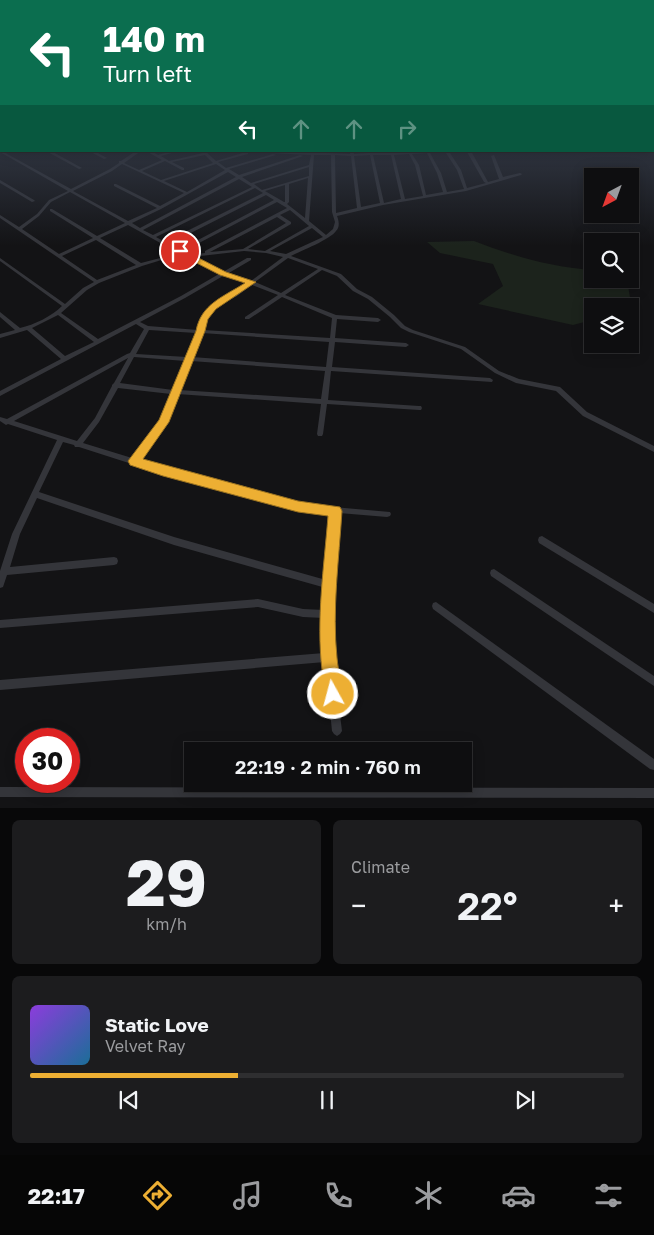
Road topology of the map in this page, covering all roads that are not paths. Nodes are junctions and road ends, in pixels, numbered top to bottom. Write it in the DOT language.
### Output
graph roads {
  1 [pos="36,171"];
  2 [pos="106,171"];
  3 [pos="139,171"];
  4 [pos="191,171"];
  5 [pos="225,171"];
  6 [pos="227,171"];
  7 [pos="256,171"];
  8 [pos="293,171"];
  9 [pos="311,171"];
  10 [pos="334,171"];
  11 [pos="354,171"];
  12 [pos="375,171"];
  13 [pos="397,171"];
  14 [pos="418,171"];
  15 [pos="438,171"];
  16 [pos="459,171"];
  17 [pos="479,171"];
  18 [pos="498,171"];
  19 [pos="520,174"];
  20 [pos="311,176"];
  21 [pos="238,177"];
  22 [pos="501,178"];
  23 [pos="160,181"];
  24 [pos="0,182"];
  25 [pos="486,182"];
  26 [pos="250,184"];
  27 [pos="287,184"];
  28 [pos="115,185"];
  29 [pos="255,187"];
  30 [pos="466,190"];
  31 [pos="73,191"];
  32 [pos="264,192"];
  33 [pos="445,192"];
  34 [pos="186,193"];
  35 [pos="424,195"];
  36 [pos="33,200"];
  37 [pos="277,200"];
  38 [pos="404,200"];
  39 [pos="284,204"];
  40 [pos="382,204"];
  41 [pos="160,208"];
  42 [pos="290,208"];
  43 [pos="359,208"];
  44 [pos="51,210"];
  45 [pos="277,215"];
  46 [pos="335,215"];
  47 [pos="0,216"];
  48 [pos="130,222"];
  49 [pos="307,222"];
  50 [pos="312,226"];
  51 [pos="20,229"];
  52 [pos="141,229"];
  53 [pos="154,236"];
  54 [pos="326,237"];
  55 [pos="97,238"];
  56 [pos="167,244"];
  57 [pos="244,250"];
  58 [pos="180,251"];
  59 [pos="266,252"];
  60 [pos="204,254"];
  61 [pos="59,256"];
  62 [pos="187,256"];
  63 [pos="287,256"];
  64 [pos="249,258"];
  65 [pos="0,259"];
  66 [pos="140,265"];
  67 [pos="321,268"];
  68 [pos="223,274"];
  69 [pos="97,282"];
  70 [pos="252,282"];
  71 [pos="281,295"];
  72 [pos="65,306"];
  73 [pos="58,313"];
  74 [pos="0,314"];
  75 [pos="335,317"];
  76 [pos="247,318"];
  77 [pos="378,320"];
  78 [pos="136,322"];
  79 [pos="28,328"];
  80 [pos="147,328"];
  81 [pos="19,330"];
  82 [pos="200,331"];
  83 [pos="0,336"];
  84 [pos="333,340"];
  85 [pos="98,342"];
  86 [pos="406,345"];
  87 [pos="132,355"];
  88 [pos="68,358"];
  89 [pos="189,358"];
  90 [pos="329,369"];
  91 [pos="490,380"];
  92 [pos="115,385"];
  93 [pos="175,392"];
  94 [pos="0,394"];
  95 [pos="325,401"];
  96 [pos="419,408"];
  97 [pos="3,420"];
  98 [pos="320,434"];
  99 [pos="61,439"];
  100 [pos="77,445"];
  101 [pos="654,449"];
  102 [pos="134,461"];
  103 [pos="35,494"];
  104 [pos="335,511"];
  105 [pos="387,514"];
  106 [pos="542,540"];
  107 [pos="114,562"];
  108 [pos="4,571"];
  109 [pos="494,573"];
  110 [pos="0,584"];
  111 [pos="331,585"];
  112 [pos="436,606"];
  113 [pos="654,609"];
  114 [pos="328,614"];
  115 [pos="0,624"];
  116 [pos="328,657"];
  117 [pos="654,681"];
  118 [pos="0,685"];
  119 [pos="337,731"];
  120 [pos="654,765"];
  121 [pos="0,792"];
  122 [pos="654,793"];
  1 -- 31 [label="street"];
  2 -- 31 [label="street"];
  3 -- 23 [label="street"];
  4 -- 23 [label="street"];
  5 -- 34 [label="street"];
  6 -- 21 [label="street"];
  7 -- 21 [label="street"];
  8 -- 26 [label="street"];
  9 -- 20 [label="street"];
  10 -- 46 [label="street"];
  11 -- 43 [label="street"];
  12 -- 40 [label="street"];
  13 -- 38 [label="street"];
  14 -- 35 [label="street"];
  15 -- 33 [label="street"];
  16 -- 30 [label="street"];
  17 -- 25 [label="street"];
  18 -- 22 [label="street"];
  19 -- 22 [label="street"];
  20 -- 27 [label="street"];
  20 -- 49 [label="street"];
  21 -- 26 [label="street"];
  21 -- 52 [label="street"];
  22 -- 25 [label="street"];
  23 -- 34 [label="street"];
  24 -- 36 [label="street"];
  25 -- 30 [label="street"];
  26 -- 29 [label="street"];
  27 -- 32 [label="street"];
  27 -- 39 [label="street"];
  28 -- 41 [label="street"];
  29 -- 32 [label="street"];
  29 -- 53 [label="street"];
  30 -- 33 [label="street"];
  31 -- 48 [label="street"];
  31 -- 51 [label="street"];
  32 -- 37 [label="street"];
  32 -- 56 [label="street"];
  33 -- 35 [label="street"];
  34 -- 41 [label="street"];
  35 -- 38 [label="street"];
  37 -- 39 [label="street"];
  37 -- 58 [label="street"];
  38 -- 40 [label="street"];
  39 -- 42 [label="street"];
  40 -- 43 [label="street"];
  41 -- 48 [label="street"];
  42 -- 45 [label="street"];
  42 -- 49 [label="street"];
  43 -- 46 [label="street"];
  44 -- 55 [label="street"];
  45 -- 57 [label="street"];
  45 -- 60 [label="street"];
  46 -- 54 [label="street"];
  47 -- 51 [label="street"];
  48 -- 52 [label="street"];
  48 -- 55 [label="street"];
  49 -- 50 [label="street"];
  50 -- 54 [label="street"];
  50 -- 59 [label="street"];
  51 -- 61 [label="street"];
  52 -- 53 [label="street"];
  53 -- 56 [label="street"];
  54 -- 63 [label="street"];
  55 -- 61 [label="street"];
  55 -- 66 [label="street"];
  56 -- 58 [label="street"];
  57 -- 59 [label="street"];
  57 -- 60 [label="street"];
  58 -- 62 [label="street"];
  59 -- 63 [label="street"];
  60 -- 62 [label="street"];
  61 -- 69 [label="street"];
  62 -- 66 [label="street"];
  62 -- 68 [label="street"];
  63 -- 67 [label="street"];
  63 -- 70 [label="street"];
  64 -- 68 [label="street"];
  65 -- 72 [label="street"];
  66 -- 69 [label="street"];
  67 -- 71 [label="street"];
  67 -- 101 [label="street"];
  68 -- 70 [label="street"];
  68 -- 78 [label="street"];
  69 -- 72 [label="street"];
  70 -- 71 [label="street"];
  70 -- 82 [label="street"];
  71 -- 75 [label="street"];
  71 -- 76 [label="street"];
  72 -- 73 [label="street"];
  73 -- 79 [label="street"];
  73 -- 85 [label="street"];
  74 -- 81 [label="street"];
  75 -- 77 [label="street"];
  75 -- 84 [label="street"];
  78 -- 80 [label="street"];
  78 -- 85 [label="street"];
  79 -- 81 [label="street"];
  79 -- 88 [label="street"];
  80 -- 82 [label="street"];
  80 -- 87 [label="street"];
  81 -- 83 [label="street"];
  82 -- 84 [label="street"];
  82 -- 89 [label="street"];
  84 -- 86 [label="street"];
  84 -- 90 [label="street"];
  85 -- 88 [label="street"];
  87 -- 89 [label="street"];
  87 -- 92 [label="street"];
  87 -- 97 [label="street"];
  88 -- 94 [label="street"];
  89 -- 90 [label="street"];
  89 -- 93 [label="street"];
  90 -- 91 [label="street"];
  90 -- 95 [label="street"];
  92 -- 93 [label="street"];
  92 -- 100 [label="street"];
  93 -- 95 [label="street"];
  93 -- 102 [label="street"];
  95 -- 96 [label="street"];
  95 -- 98 [label="street"];
  97 -- 99 [label="street"];
  99 -- 100 [label="street"];
  99 -- 103 [label="street"];
  100 -- 102 [label="street"];
  102 -- 104 [label="street"];
  103 -- 108 [label="street"];
  103 -- 111 [label="street"];
  104 -- 105 [label="street"];
  104 -- 111 [label="street"];
  106 -- 113 [label="street"];
  107 -- 108 [label="street"];
  108 -- 110 [label="street"];
  109 -- 117 [label="street"];
  111 -- 114 [label="street"];
  112 -- 120 [label="street"];
  114 -- 115 [label="street"];
  114 -- 116 [label="street"];
  116 -- 118 [label="street"];
  116 -- 119 [label="street"];
  121 -- 122 [label="street"];
}
